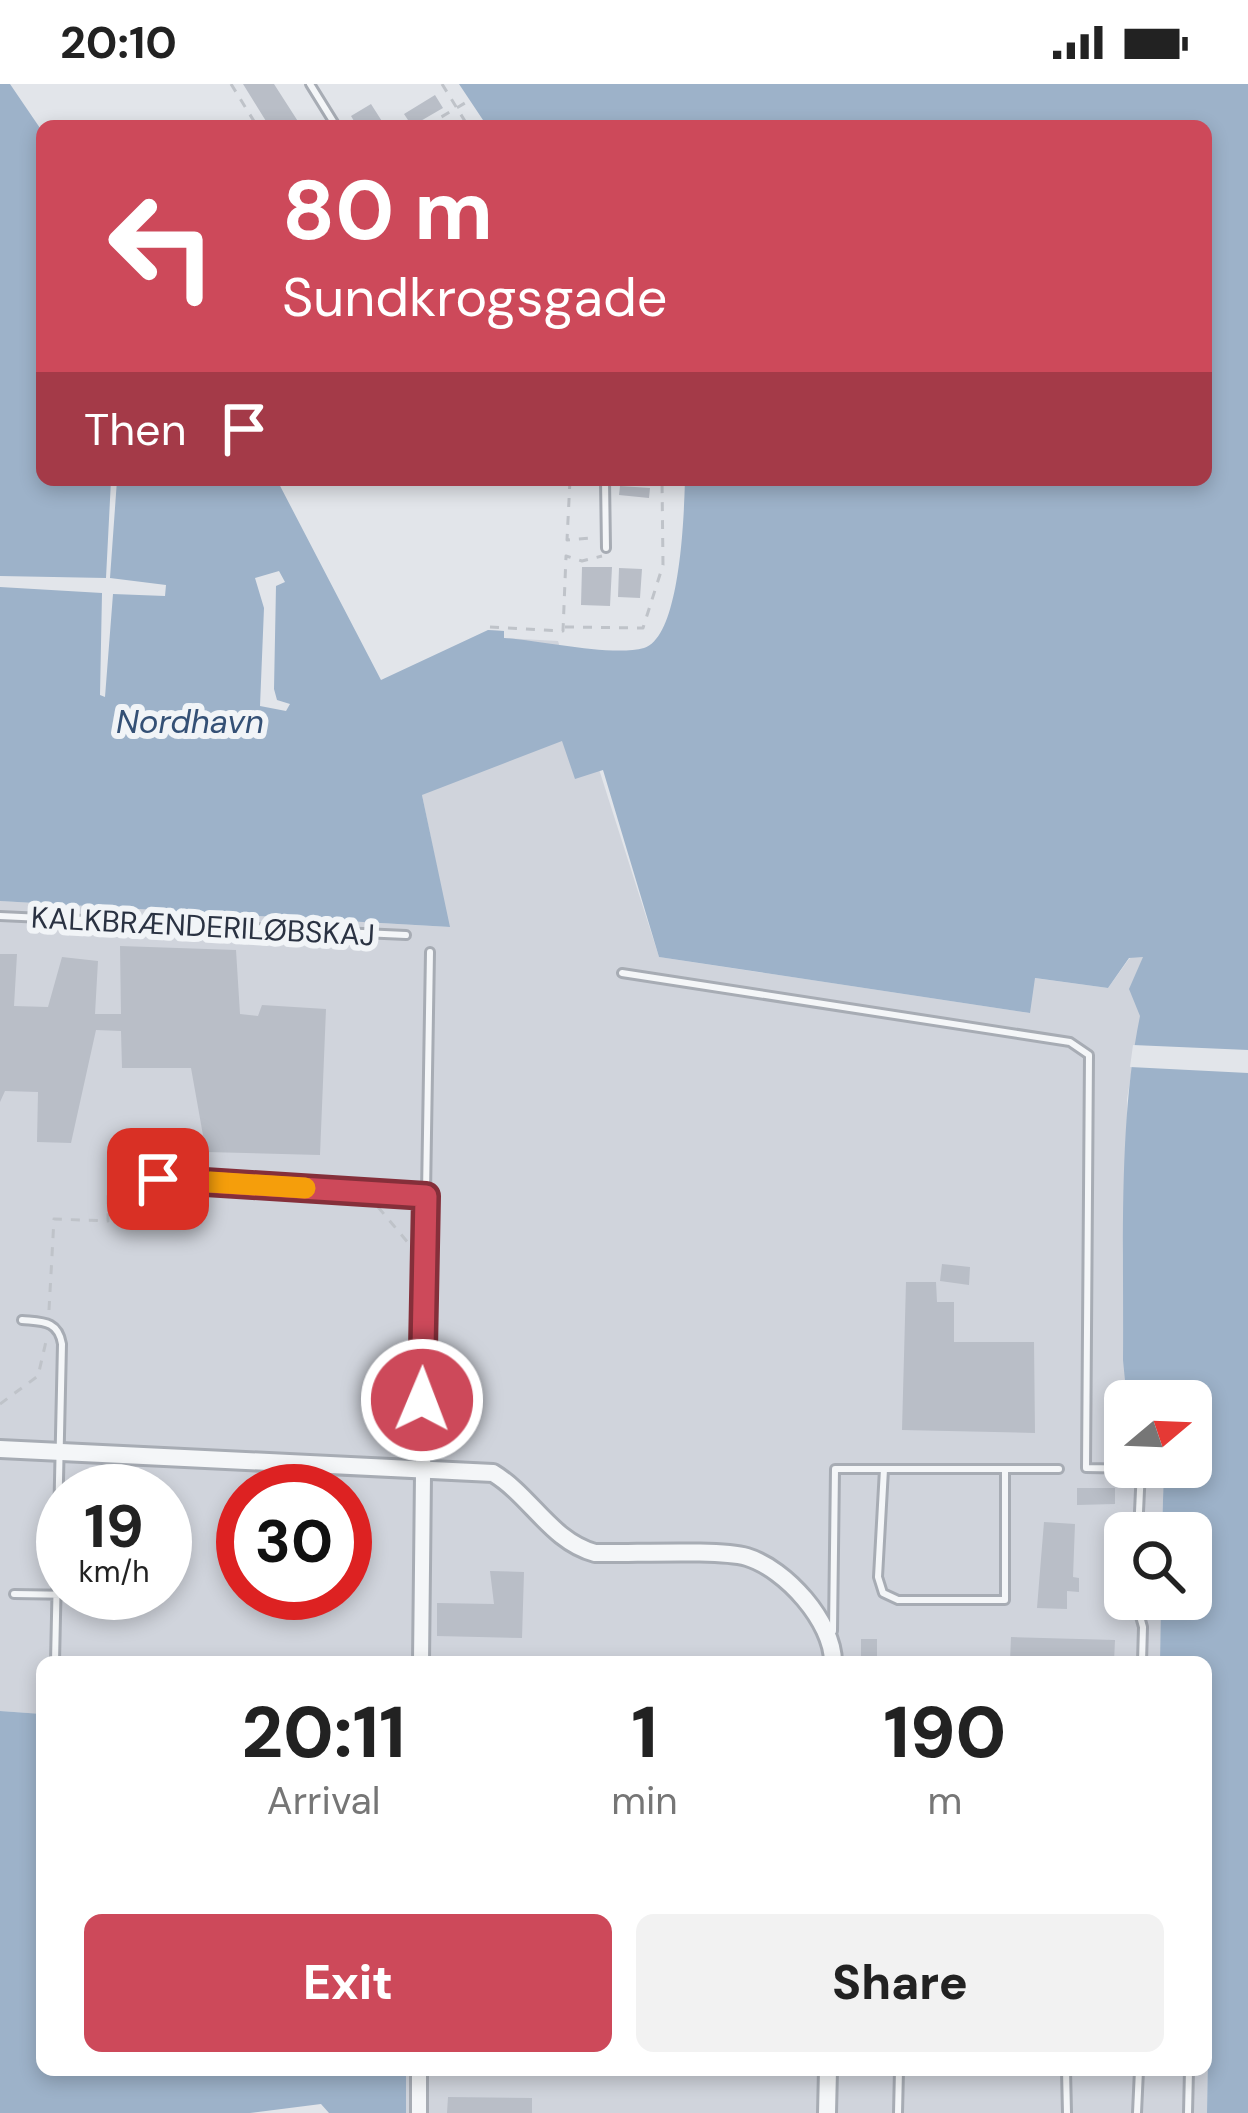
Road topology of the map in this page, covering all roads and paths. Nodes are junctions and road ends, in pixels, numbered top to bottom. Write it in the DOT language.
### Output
graph roads {
  1 [pos="231,84"];
  2 [pos="310,84"];
  3 [pos="442,84"];
  4 [pos="470,100"];
  5 [pos="457,107"];
  6 [pos="253,120"];
  7 [pos="332,120"];
  8 [pos="436,120"];
  9 [pos="465,120"];
  10 [pos="570,486"];
  11 [pos="605,486"];
  12 [pos="662,486"];
  13 [pos="606,548"];
  14 [pos="490,627"];
  15 [pos="563,627"];
  16 [pos="0,916"];
  17 [pos="406,935"];
  18 [pos="430,952"];
  19 [pos="622,973"];
  20 [pos="118,1176"];
  21 [pos="365,1192"];
  22 [pos="426,1196"];
  23 [pos="424,1262"];
  24 [pos="22,1320"];
  25 [pos="48,1322"];
  26 [pos="0,1404"];
  27 [pos="0,1449"];
  28 [pos="58,1452"];
  29 [pos="58,1464"];
  30 [pos="884,1469"];
  31 [pos="1005,1469"];
  32 [pos="1059,1469"];
  33 [pos="421,1470"];
  34 [pos="1139,1512"];
  35 [pos="14,1594"];
  36 [pos="36,1595"];
  37 [pos="56,1620"];
  38 [pos="1141,1620"];
  39 [pos="832,1654"];
  40 [pos="55,1656"];
  41 [pos="421,1656"];
  42 [pos="1142,1656"];
  43 [pos="419,2076"];
  44 [pos="827,2076"];
  45 [pos="899,2076"];
  46 [pos="1066,2076"];
  47 [pos="1138,2076"];
  48 [pos="1189,2076"];
  49 [pos="419,2113"];
  50 [pos="827,2113"];
  51 [pos="898,2113"];
  52 [pos="1067,2113"];
  53 [pos="1137,2113"];
  54 [pos="1188,2113"];
  1 -- 6 [label="path"];
  2 -- 7 [label="lane"];
  3 -- 5 [label="path"];
  4 -- 5 [label="path"];
  5 -- 8 [label="path"];
  5 -- 9 [label="path"];
  10 -- 13 [label="path"];
  11 -- 13 [label="lane"];
  12 -- 15 [label="path"];
  13 -- 15 [label="path"];
  14 -- 15 [label="path"];
  16 -- 17 [label="lane, KALKBRÆNDERILØBSKAJ"];
  18 -- 22 [label="lane"];
  19 -- 34 [label="lane"];
  20 -- 21 [label="street"];
  20 -- 25 [label="path"];
  21 -- 22 [label="street"];
  21 -- 23 [label="path"];
  22 -- 23 [label="street"];
  23 -- 33 [label="street"];
  24 -- 25 [label="lane"];
  25 -- 26 [label="path"];
  25 -- 28 [label="lane"];
  27 -- 28 [label="street"];
  28 -- 29 [label="lane"];
  28 -- 33 [label="street"];
  30 -- 31 [label="lane"];
  30 -- 31 [label="lane"];
  30 -- 39 [label="lane"];
  31 -- 32 [label="lane"];
  33 -- 39 [label="street"];
  33 -- 41 [label="street"];
  35 -- 36 [label="lane"];
  37 -- 40 [label="lane"];
  38 -- 42 [label="lane"];
  43 -- 49 [label="street"];
  44 -- 50 [label="street"];
  45 -- 51 [label="lane"];
  46 -- 52 [label="lane"];
  47 -- 53 [label="lane"];
  48 -- 54 [label="lane"];
}
